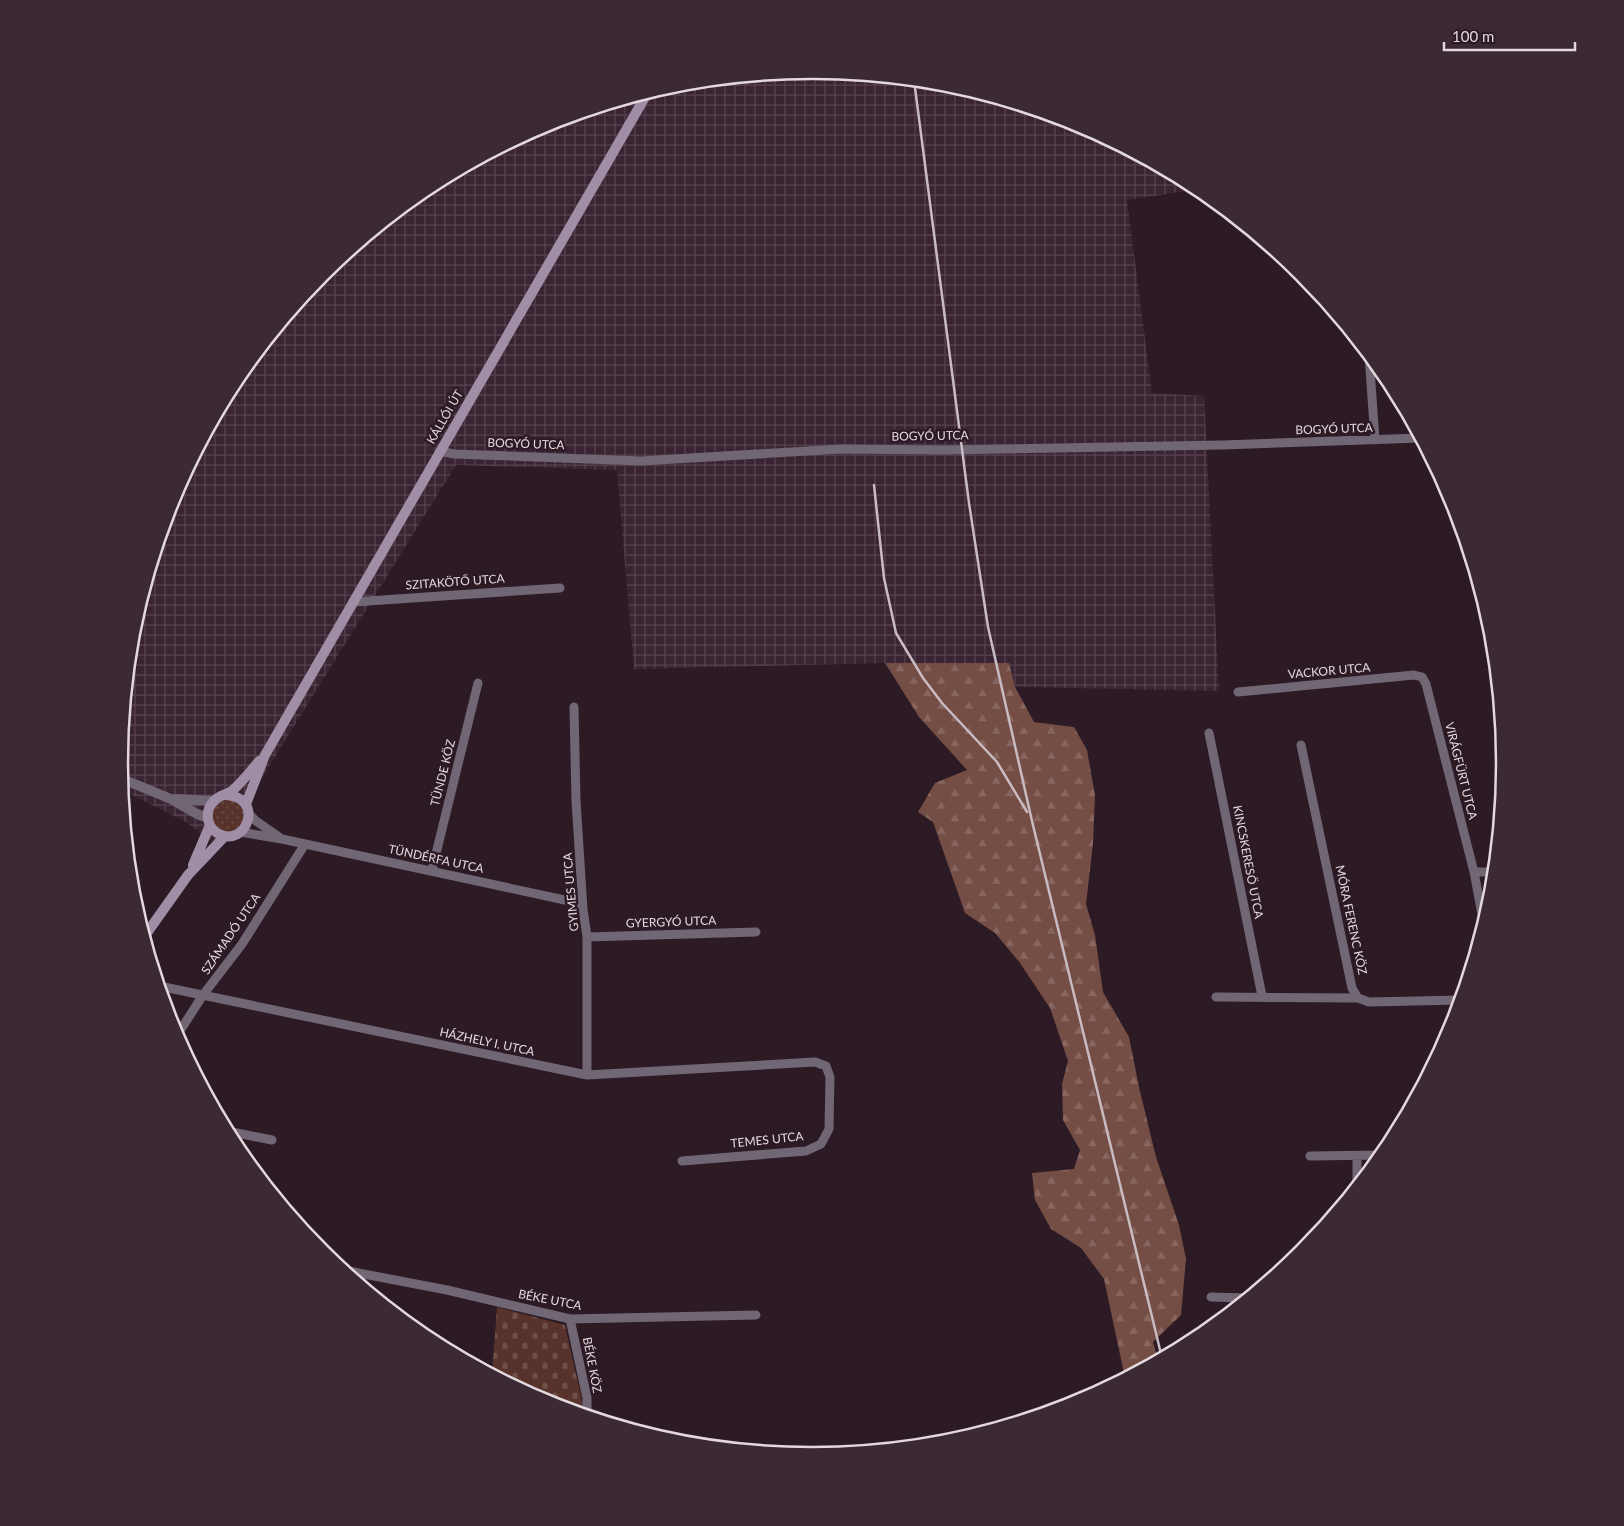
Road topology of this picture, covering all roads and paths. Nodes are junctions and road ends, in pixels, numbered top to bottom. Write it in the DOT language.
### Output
graph roads {
  1 [pos="643,100"];
  2 [pos="1370,367"];
  3 [pos="1414,438"];
  4 [pos="1375,440"];
  5 [pos="440,451"];
  6 [pos="560,588"];
  7 [pos="353,602"];
  8 [pos="1422,677"];
  9 [pos="478,683"];
  10 [pos="1238,692"];
  11 [pos="574,707"];
  12 [pos="1209,734"];
  13 [pos="1301,745"];
  14 [pos="264,755"];
  15 [pos="128,781"];
  16 [pos="226,795"];
  17 [pos="171,799"];
  18 [pos="214,800"];
  19 [pos="247,809"];
  20 [pos="209,821"];
  21 [pos="240,832"];
  22 [pos="225,836"];
  23 [pos="282,839"];
  24 [pos="305,844"];
  25 [pos="432,870"];
  26 [pos="1474,872"];
  27 [pos="1487,872"];
  28 [pos="188,875"];
  29 [pos="1481,907"];
  30 [pos="583,910"];
  31 [pos="149,930"];
  32 [pos="756,932"];
  33 [pos="587,937"];
  34 [pos="166,988"];
  35 [pos="203,996"];
  36 [pos="1262,996"];
  37 [pos="1216,997"];
  38 [pos="1358,998"];
  39 [pos="1453,1000"];
  40 [pos="182,1029"];
  41 [pos="815,1062"];
  42 [pos="587,1075"];
  43 [pos="237,1133"];
  44 [pos="272,1140"];
  45 [pos="1372,1155"];
  46 [pos="1310,1156"];
  47 [pos="1357,1156"];
  48 [pos="682,1160"];
  49 [pos="1358,1176"];
  50 [pos="356,1273"];
  51 [pos="1211,1297"];
  52 [pos="1239,1298"];
  53 [pos="756,1314"];
  54 [pos="570,1319"];
  55 [pos="587,1409"];
  1 -- 5 [label="main road, KÁLLÓI ÚT"];
  2 -- 4 [label="street"];
  3 -- 4 [label="street, BOGYÓ UTCA"];
  4 -- 5 [label="street, BOGYÓ UTCA"];
  5 -- 7 [label="main road, KÁLLÓI ÚT"];
  6 -- 7 [label="street, SZITAKÖTŐ UTCA"];
  7 -- 14 [label="main road, KÁLLÓI ÚT"];
  8 -- 10 [label="street, VACKOR UTCA"];
  8 -- 26 [label="street, VIRÁGFÜRT UTCA"];
  9 -- 25 [label="street, TÜNDE KÖZ"];
  11 -- 30 [label="street, GYIMES UTCA"];
  12 -- 36 [label="street, KINCSKERESŐ UTCA"];
  13 -- 38 [label="street, MÓRA FERENC KÖZ"];
  14 -- 16 [label="main road, KÁLLÓI ÚT"];
  14 -- 19 [label="main road, KÁLLÓI ÚT"];
  15 -- 17 [label="street"];
  16 -- 18 [label="main road, KÁLLÓI ÚT"];
  16 -- 19 [label="main road"];
  17 -- 18 [label="street"];
  17 -- 20 [label="street"];
  18 -- 20 [label="main road"];
  19 -- 21 [label="main road, KÁLLÓI ÚT"];
  19 -- 23 [label="street, TÜNDÉRFA UTCA"];
  20 -- 22 [label="main road"];
  20 -- 28 [label="main road"];
  21 -- 22 [label="main road"];
  21 -- 23 [label="street, TÜNDÉRFA UTCA"];
  22 -- 28 [label="main road"];
  23 -- 24 [label="street, TÜNDÉRFA UTCA"];
  24 -- 25 [label="street, TÜNDÉRFA UTCA"];
  24 -- 35 [label="street, SZÁMADÓ UTCA"];
  25 -- 30 [label="street, TÜNDÉRFA UTCA"];
  26 -- 27 [label="street"];
  26 -- 29 [label="street, VIRÁGFÜRT UTCA"];
  28 -- 31 [label="main road"];
  30 -- 33 [label="street, GYIMES UTCA"];
  32 -- 33 [label="street, GYERGYÓ UTCA"];
  33 -- 42 [label="street, GYIMES UTCA"];
  34 -- 35 [label="street, HÁZHELY I. UTCA"];
  35 -- 40 [label="street, SZÁMADÓ UTCA"];
  35 -- 42 [label="street, HÁZHELY I. UTCA"];
  36 -- 37 [label="street"];
  36 -- 38 [label="street"];
  38 -- 39 [label="street"];
  41 -- 42 [label="street, HÁZHELY I. UTCA"];
  41 -- 48 [label="street, TEMES UTCA"];
  43 -- 44 [label="street"];
  45 -- 47 [label="street"];
  46 -- 47 [label="street"];
  47 -- 49 [label="street"];
  50 -- 54 [label="street, BÉKE UTCA"];
  51 -- 52 [label="street"];
  53 -- 54 [label="street, BÉKE UTCA"];
  54 -- 55 [label="street, BÉKE KÖZ"];
}
